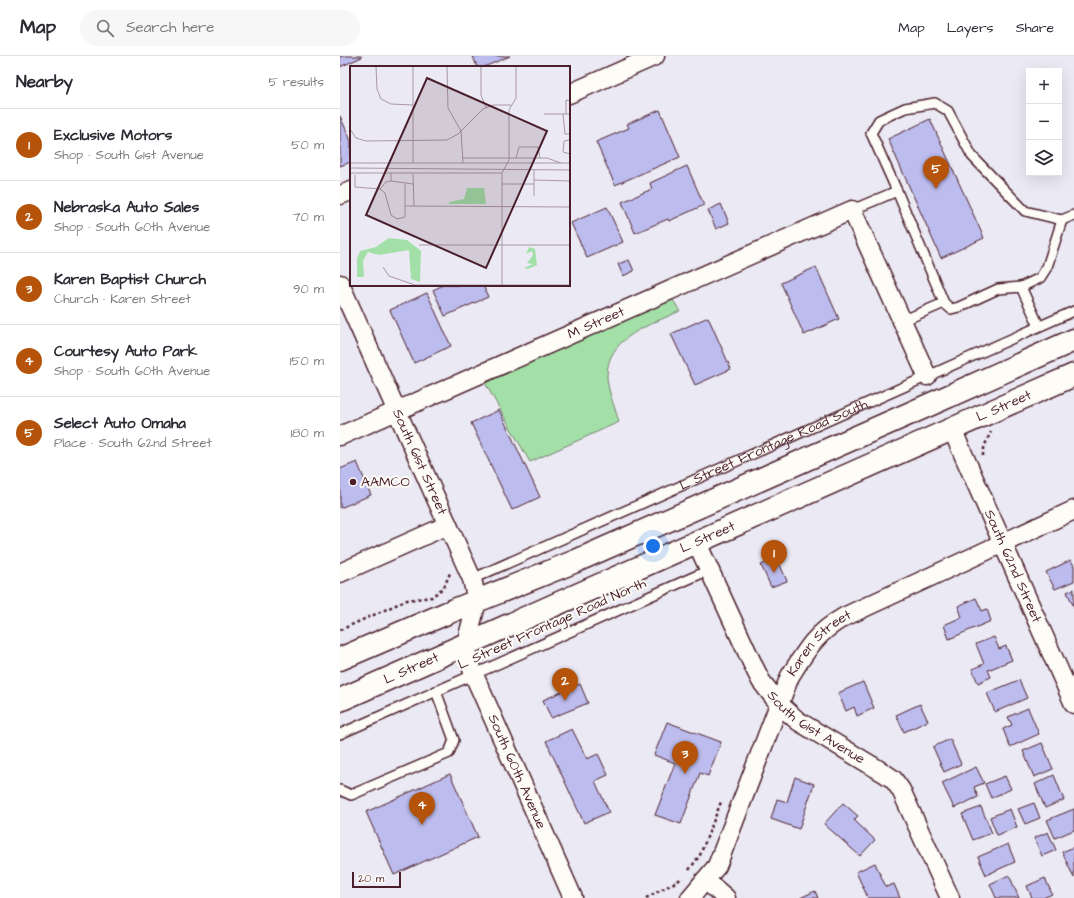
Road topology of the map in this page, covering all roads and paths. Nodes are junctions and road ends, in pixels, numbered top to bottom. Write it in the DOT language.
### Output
graph roads {
  1 [pos="655,56"];
  2 [pos="570,94"];
  3 [pos="350,190"];
  4 [pos="897,191"];
  5 [pos="340,195"];
  6 [pos="852,210"];
  7 [pos="1074,215"];
  8 [pos="1062,220"];
  9 [pos="340,284"];
  10 [pos="1021,286"];
  11 [pos="944,303"];
  12 [pos="1074,311"];
  13 [pos="902,321"];
  14 [pos="1039,326"];
  15 [pos="1074,340"];
  16 [pos="1074,374"];
  17 [pos="927,376"];
  18 [pos="397,411"];
  19 [pos="952,429"];
  20 [pos="992,430"];
  21 [pos="340,436"];
  22 [pos="984,458"];
  23 [pos="1074,510"];
  24 [pos="448,525"];
  25 [pos="697,543"];
  26 [pos="1002,543"];
  27 [pos="709,570"];
  28 [pos="450,572"];
  29 [pos="340,573"];
  30 [pos="472,579"];
  31 [pos="477,601"];
  32 [pos="340,630"];
  33 [pos="466,644"];
  34 [pos="340,658"];
  35 [pos="474,675"];
  36 [pos="436,691"];
  37 [pos="340,700"];
  38 [pos="779,704"];
  39 [pos="1074,704"];
  40 [pos="340,734"];
  41 [pos="340,790"];
  42 [pos="705,880"];
  43 [pos="573,898"];
  44 [pos="690,898"];
  45 [pos="726,898"];
  46 [pos="950,898"];
  1 -- 2 [label="street"];
  3 -- 5 [label="street"];
  4 -- 6 [label="lane"];
  4 -- 8 [label="lane"];
  4 -- 11 [label="lane"];
  6 -- 13 [label="street"];
  6 -- 18 [label="street, M Street"];
  7 -- 8 [label="lane"];
  8 -- 10 [label="lane"];
  9 -- 18 [label="street, South 61st Street"];
  10 -- 11 [label="lane"];
  10 -- 14 [label="lane"];
  11 -- 13 [label="lane"];
  12 -- 14 [label="lane, L Street Frontage Road South"];
  13 -- 17 [label="street"];
  14 -- 17 [label="lane, L Street Frontage Road South"];
  15 -- 31 [label="main road"];
  16 -- 19 [label="main road, L Street"];
  17 -- 30 [label="lane, L Street Frontage Road South"];
  18 -- 21 [label="street, M Street"];
  18 -- 24 [label="street, South 61st Street"];
  19 -- 25 [label="main road, L Street"];
  19 -- 26 [label="street, South 62nd Street"];
  20 -- 22 [label="path"];
  23 -- 26 [label="street, Karen Street"];
  24 -- 29 [label="street"];
  24 -- 30 [label="street, South 61st Street"];
  25 -- 27 [label="street, South 61st Avenue"];
  25 -- 33 [label="main road, L Street"];
  26 -- 38 [label="street, Karen Street"];
  26 -- 39 [label="street, South 62nd Street"];
  27 -- 35 [label="lane, L Street Frontage Road North"];
  27 -- 38 [label="street, South 61st Avenue"];
  28 -- 32 [label="path"];
  30 -- 31 [label="street, South 61st Street"];
  31 -- 33 [label="street, South 61st Street"];
  31 -- 34 [label="main road"];
  33 -- 35 [label="street, South 60th Avenue"];
  33 -- 37 [label="main road, L Street"];
  35 -- 36 [label="lane, L Street Frontage Road North"];
  35 -- 43 [label="street, South 60th Avenue"];
  36 -- 40 [label="lane, L Street Frontage Road North"];
  36 -- 41 [label="lane"];
  38 -- 42 [label="street, Karen Street"];
  38 -- 46 [label="street, South 61st Avenue"];
  42 -- 44 [label="street, Karen Street"];
  42 -- 45 [label="street"];
}
